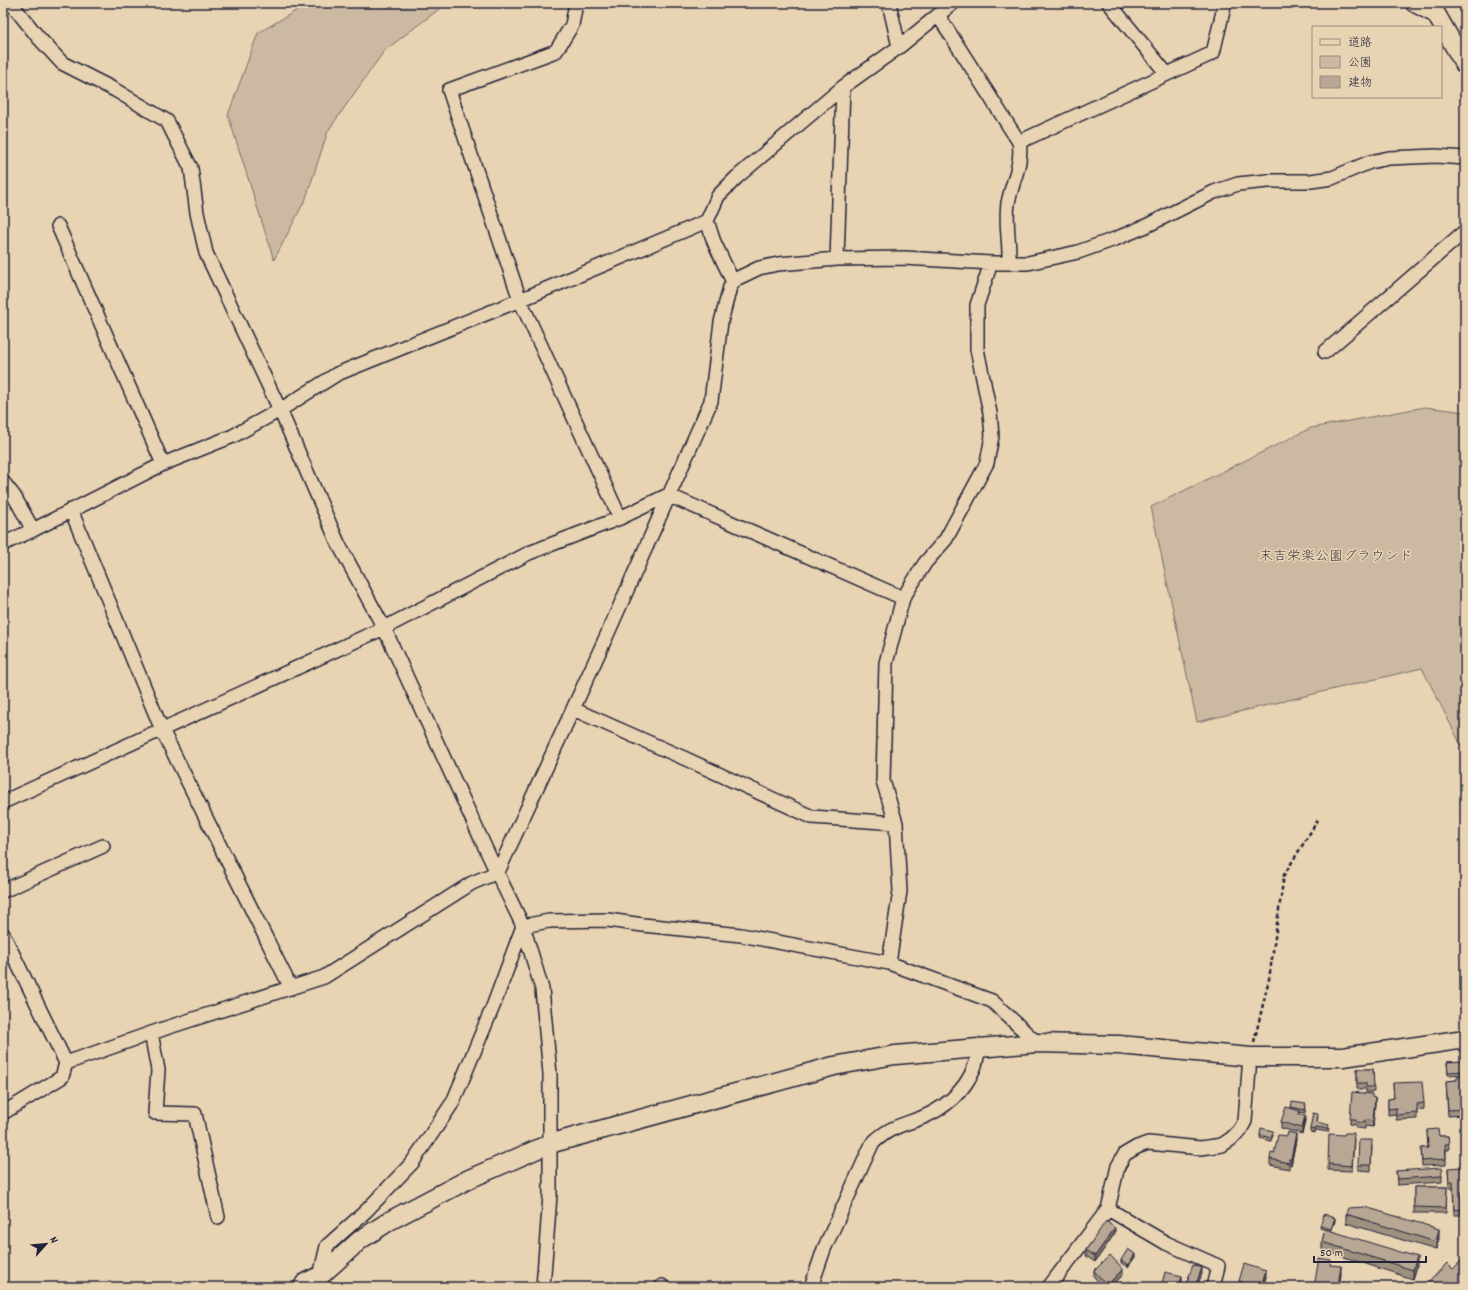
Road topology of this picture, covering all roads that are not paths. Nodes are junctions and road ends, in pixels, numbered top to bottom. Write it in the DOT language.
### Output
graph roads {
  1 [pos="11,3"];
  2 [pos="576,3"];
  3 [pos="889,3"];
  4 [pos="953,3"];
  5 [pos="1109,3"];
  6 [pos="1224,3"];
  7 [pos="1414,3"];
  8 [pos="938,15"];
  9 [pos="899,47"];
  10 [pos="1465,64"];
  11 [pos="1168,74"];
  12 [pos="843,87"];
  13 [pos="1019,142"];
  14 [pos="1465,158"];
  15 [pos="707,221"];
  16 [pos="58,226"];
  17 [pos="1465,231"];
  18 [pos="837,259"];
  19 [pos="991,263"];
  20 [pos="1009,263"];
  21 [pos="733,282"];
  22 [pos="520,300"];
  23 [pos="1325,352"];
  24 [pos="280,410"];
  25 [pos="163,464"];
  26 [pos="3,482"];
  27 [pos="668,495"];
  28 [pos="71,510"];
  29 [pos="620,518"];
  30 [pos="33,530"];
  31 [pos="3,544"];
  32 [pos="903,598"];
  33 [pos="384,628"];
  34 [pos="573,709"];
  35 [pos="162,730"];
  36 [pos="3,802"];
  37 [pos="896,823"];
  38 [pos="103,846"];
  39 [pos="498,872"];
  40 [pos="3,891"];
  41 [pos="523,926"];
  42 [pos="3,934"];
  43 [pos="889,963"];
  44 [pos="291,988"];
  45 [pos="151,1034"];
  46 [pos="1465,1039"];
  47 [pos="1037,1043"];
  48 [pos="979,1047"];
  49 [pos="1250,1057"];
  50 [pos="66,1063"];
  51 [pos="3,1113"];
  52 [pos="549,1144"];
  53 [pos="1108,1209"];
  54 [pos="218,1217"];
  55 [pos="320,1276"];
  56 [pos="303,1287"];
  57 [pos="543,1287"];
  58 [pos="811,1287"];
  59 [pos="1049,1287"];
  60 [pos="1213,1287"];
  1 -- 24 [label="street"];
  2 -- 22 [label="street"];
  3 -- 9 [label="street"];
  4 -- 8 [label="street"];
  5 -- 11 [label="street"];
  6 -- 11 [label="street"];
  7 -- 10 [label="street"];
  8 -- 9 [label="street"];
  8 -- 13 [label="street"];
  9 -- 12 [label="street"];
  11 -- 13 [label="street"];
  12 -- 15 [label="street"];
  12 -- 18 [label="street"];
  13 -- 20 [label="street"];
  14 -- 20 [label="street"];
  15 -- 21 [label="street"];
  15 -- 22 [label="street"];
  16 -- 25 [label="street"];
  17 -- 23 [label="street"];
  18 -- 19 [label="street"];
  18 -- 21 [label="street"];
  19 -- 20 [label="street"];
  19 -- 32 [label="street"];
  21 -- 27 [label="street"];
  22 -- 24 [label="street"];
  22 -- 29 [label="street"];
  24 -- 25 [label="street"];
  24 -- 33 [label="street"];
  25 -- 28 [label="street"];
  26 -- 30 [label="street"];
  27 -- 29 [label="street"];
  27 -- 32 [label="street"];
  27 -- 34 [label="street"];
  28 -- 30 [label="street"];
  28 -- 35 [label="street"];
  29 -- 33 [label="street"];
  30 -- 31 [label="street"];
  32 -- 37 [label="street"];
  33 -- 35 [label="street"];
  33 -- 39 [label="street"];
  34 -- 37 [label="street"];
  34 -- 39 [label="street"];
  35 -- 36 [label="street"];
  35 -- 44 [label="street"];
  37 -- 43 [label="street"];
  38 -- 40 [label="street"];
  39 -- 41 [label="street"];
  39 -- 44 [label="street"];
  41 -- 43 [label="street"];
  41 -- 52 [label="street"];
  41 -- 55 [label="street"];
  42 -- 50 [label="street"];
  43 -- 47 [label="street"];
  44 -- 45 [label="street"];
  45 -- 50 [label="street"];
  45 -- 54 [label="street"];
  46 -- 49 [label="street"];
  47 -- 48 [label="street"];
  47 -- 49 [label="street"];
  48 -- 52 [label="street"];
  48 -- 58 [label="street"];
  49 -- 53 [label="street"];
  50 -- 51 [label="street"];
  52 -- 55 [label="street"];
  52 -- 57 [label="street"];
  53 -- 59 [label="street"];
  53 -- 60 [label="street"];
  55 -- 56 [label="street"];
}
